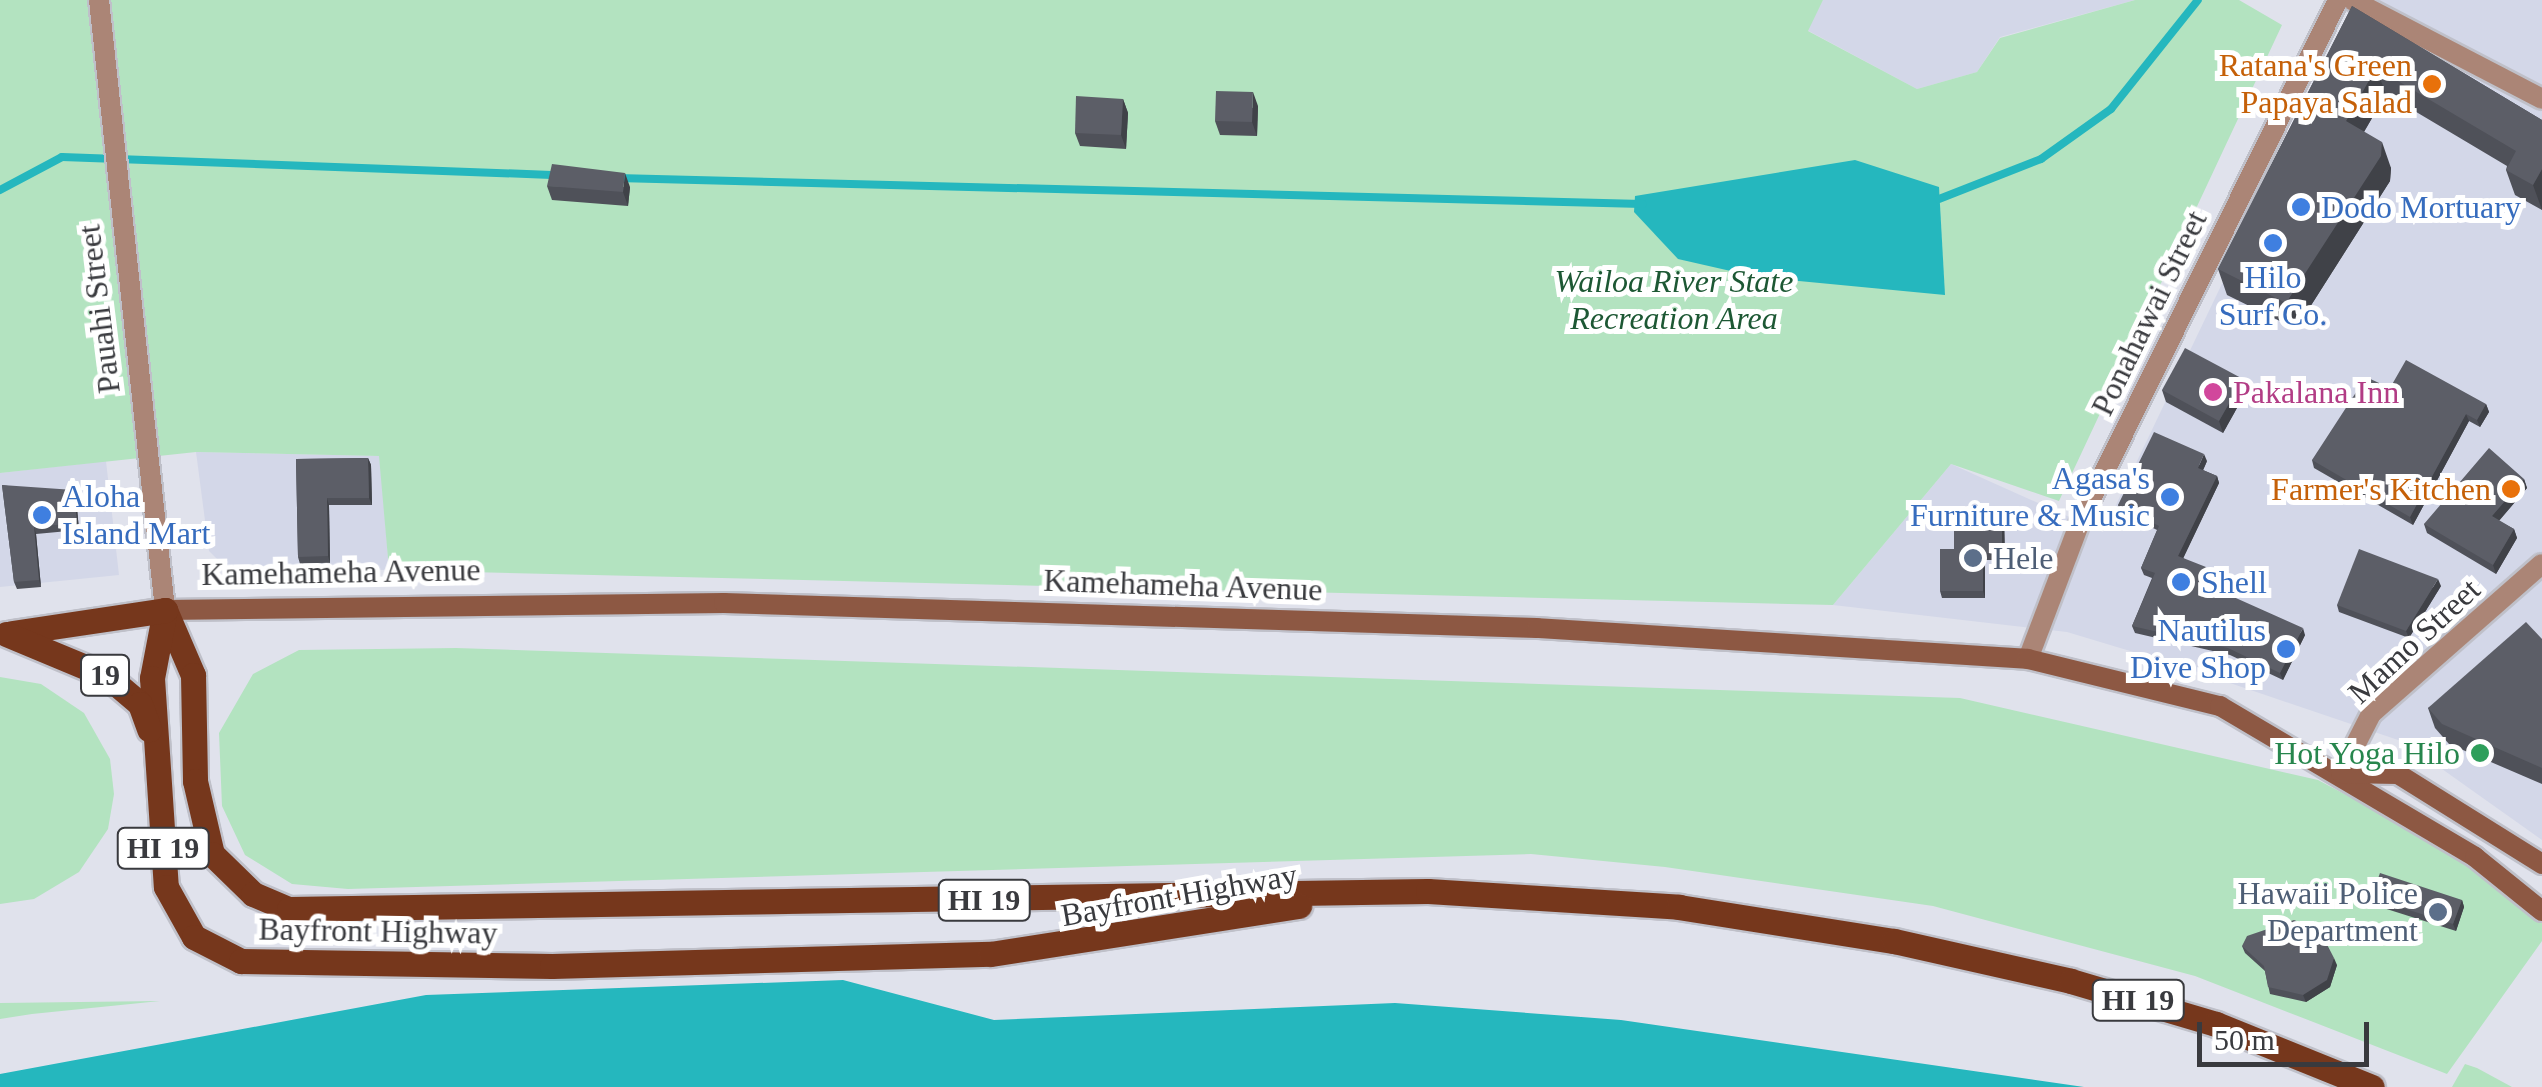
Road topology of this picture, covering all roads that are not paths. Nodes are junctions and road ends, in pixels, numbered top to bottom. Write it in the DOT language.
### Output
graph roads {
  1 [pos="99,0"];
  2 [pos="2338,0"];
  3 [pos="2352,0"];
  4 [pos="2542,99"];
  5 [pos="2542,564"];
  6 [pos="165,610"];
  7 [pos="3,634"];
  8 [pos="2028,658"];
  9 [pos="159,763"];
  10 [pos="2341,773"];
  11 [pos="2542,864"];
  12 [pos="1428,891"];
  13 [pos="2542,911"];
  14 [pos="2372,1087"];
  1 -- 6 [label="street, Pauahi Street"];
  2 -- 8 [label="street, Ponahawai Street"];
  3 -- 4 [label="street"];
  5 -- 10 [label="street, Mamo Street"];
  6 -- 7 [label="main road, Kamehameha Avenue"];
  6 -- 8 [label="main road, Kamehameha Avenue"];
  6 -- 9 [label="main road, Bayfront Highway / HI 19"];
  6 -- 12 [label="main road, Bayfront Highway / HI 19"];
  7 -- 9 [label="main road, 19"];
  8 -- 10 [label="main road, Kamehameha Avenue"];
  9 -- 12 [label="main road, Bayfront Highway / HI 19"];
  10 -- 11 [label="main road, Kamehameha Avenue"];
  10 -- 13 [label="main road, Kamehameha Avenue"];
  12 -- 14 [label="main road, Bayfront Highway / HI 19"];
}
